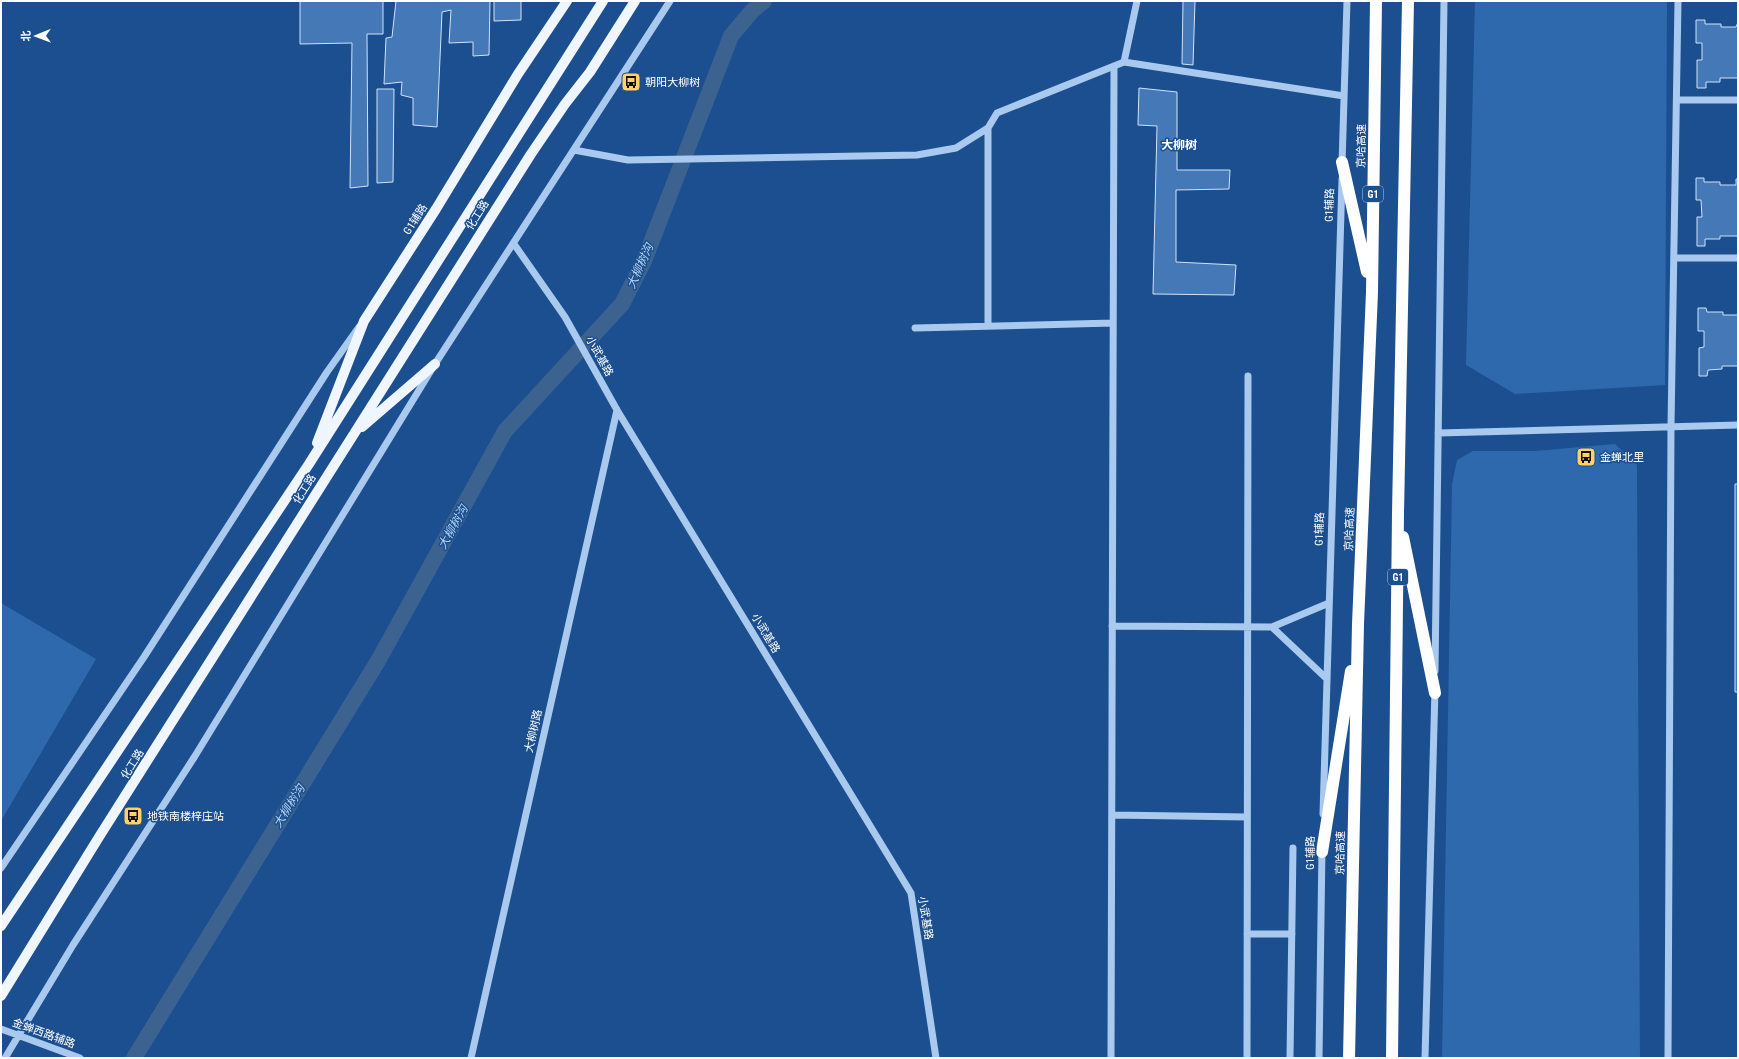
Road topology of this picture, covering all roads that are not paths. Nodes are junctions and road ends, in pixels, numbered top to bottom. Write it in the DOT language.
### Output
graph roads {
  1 [pos="567,1"];
  2 [pos="603,1"];
  3 [pos="636,1"];
  4 [pos="670,1"];
  5 [pos="1137,1"];
  6 [pos="1347,1"];
  7 [pos="1376,1"];
  8 [pos="1408,1"];
  9 [pos="1444,1"];
  10 [pos="1678,1"];
  11 [pos="1124,62"];
  12 [pos="1114,66"];
  13 [pos="1344,96"];
  14 [pos="1677,100"];
  15 [pos="1738,100"];
  16 [pos="988,128"];
  17 [pos="574,150"];
  18 [pos="1342,162"];
  19 [pos="514,244"];
  20 [pos="1675,258"];
  21 [pos="1738,258"];
  22 [pos="1372,292"];
  23 [pos="364,320"];
  24 [pos="1113,323"];
  25 [pos="988,326"];
  26 [pos="915,328"];
  27 [pos="435,364"];
  28 [pos="1248,376"];
  29 [pos="617,410"];
  30 [pos="1738,425"];
  31 [pos="1671,426"];
  32 [pos="354,433"];
  33 [pos="1438,433"];
  34 [pos="309,464"];
  35 [pos="1398,513"];
  36 [pos="1329,603"];
  37 [pos="1358,624"];
  38 [pos="1112,626"];
  39 [pos="1272,626"];
  40 [pos="1248,627"];
  41 [pos="1327,679"];
  42 [pos="1435,693"];
  43 [pos="1112,815"];
  44 [pos="1247,817"];
  45 [pos="1293,848"];
  46 [pos="1322,852"];
  47 [pos="1,868"];
  48 [pos="1,926"];
  49 [pos="1247,934"];
  50 [pos="1292,934"];
  51 [pos="1,996"];
  52 [pos="1,1029"];
  53 [pos="18,1036"];
  54 [pos="5,1058"];
  55 [pos="80,1058"];
  56 [pos="471,1058"];
  57 [pos="936,1058"];
  58 [pos="1111,1058"];
  59 [pos="1247,1058"];
  60 [pos="1290,1058"];
  61 [pos="1319,1058"];
  62 [pos="1349,1058"];
  63 [pos="1392,1058"];
  64 [pos="1425,1058"];
  65 [pos="1668,1058"];
  1 -- 23 [label="main road, G1辅路"];
  2 -- 34 [label="main road, 化工路"];
  3 -- 32 [label="main road, 化工路"];
  4 -- 17 [label="street"];
  5 -- 11 [label="street"];
  6 -- 13 [label="street, G1辅路"];
  7 -- 22 [label="highway, 京哈高速 / G1"];
  8 -- 35 [label="highway, G1"];
  9 -- 33 [label="street"];
  10 -- 14 [label="street"];
  11 -- 12 [label="street"];
  11 -- 13 [label="street"];
  12 -- 16 [label="street"];
  12 -- 24 [label="street"];
  13 -- 18 [label="street, G1辅路"];
  14 -- 15 [label="street"];
  14 -- 20 [label="street"];
  16 -- 17 [label="street"];
  16 -- 25 [label="street"];
  17 -- 19 [label="street"];
  18 -- 22 [label="highway"];
  18 -- 36 [label="street, G1辅路"];
  19 -- 27 [label="street"];
  19 -- 29 [label="street, 小武基路"];
  20 -- 21 [label="street"];
  20 -- 31 [label="street"];
  22 -- 37 [label="highway, 京哈高速 / G1"];
  23 -- 34 [label="main road, G1辅路"];
  23 -- 47 [label="street"];
  24 -- 25 [label="street"];
  24 -- 38 [label="street"];
  25 -- 26 [label="street"];
  27 -- 32 [label="main road"];
  27 -- 53 [label="street"];
  28 -- 40 [label="street"];
  29 -- 56 [label="street, 大柳树路"];
  29 -- 57 [label="street, 小武基路"];
  30 -- 31 [label="street"];
  31 -- 33 [label="street"];
  31 -- 65 [label="street"];
  32 -- 51 [label="main road, 化工路"];
  33 -- 42 [label="street"];
  34 -- 48 [label="main road, 化工路"];
  35 -- 42 [label="highway"];
  35 -- 63 [label="highway, G1"];
  36 -- 39 [label="street"];
  36 -- 41 [label="street, G1辅路"];
  37 -- 46 [label="highway"];
  37 -- 62 [label="highway, 京哈高速 / G1"];
  38 -- 40 [label="street"];
  38 -- 43 [label="street"];
  39 -- 40 [label="street"];
  39 -- 41 [label="street"];
  40 -- 44 [label="street"];
  41 -- 46 [label="street, G1辅路"];
  42 -- 64 [label="street"];
  43 -- 44 [label="street"];
  43 -- 58 [label="street"];
  44 -- 49 [label="street"];
  45 -- 50 [label="street"];
  46 -- 61 [label="street, G1辅路"];
  49 -- 50 [label="street"];
  49 -- 59 [label="street"];
  50 -- 60 [label="street"];
  52 -- 53 [label="street, 金蝉西路辅路"];
  53 -- 54 [label="street"];
  53 -- 55 [label="street, 金蝉西路辅路"];
}
